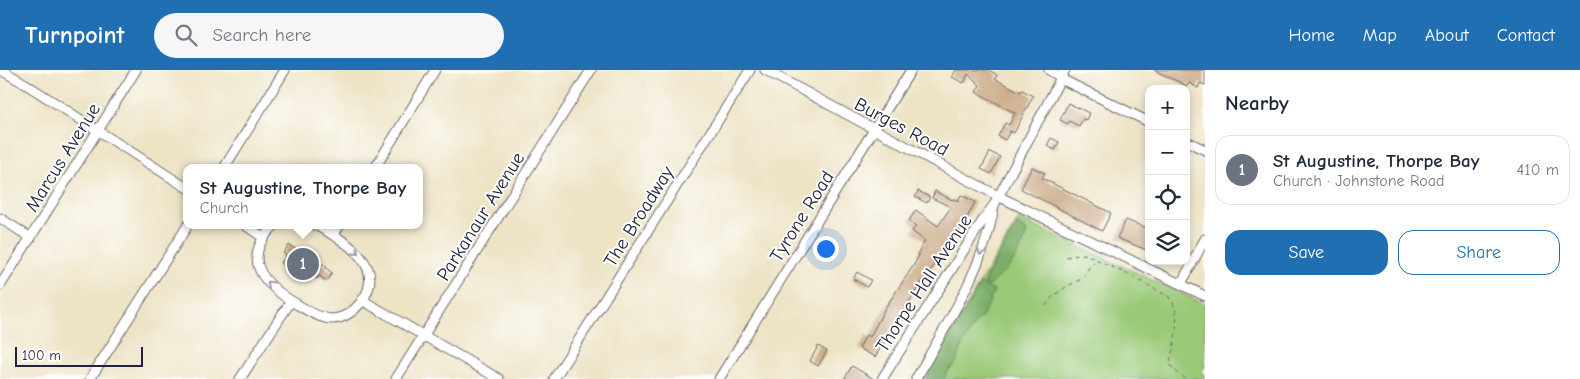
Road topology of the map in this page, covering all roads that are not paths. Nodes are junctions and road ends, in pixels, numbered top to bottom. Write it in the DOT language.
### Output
graph roads {
  1 [pos="1,70"];
  2 [pos="136,70"];
  3 [pos="285,70"];
  4 [pos="435,70"];
  5 [pos="591,70"];
  6 [pos="750,70"];
  7 [pos="765,70"];
  8 [pos="911,70"];
  9 [pos="1049,70"];
  10 [pos="1063,74"];
  11 [pos="1145,120"];
  12 [pos="874,129"];
  13 [pos="97,131"];
  14 [pos="1190,143"];
  15 [pos="1205,150"];
  16 [pos="226,164"];
  17 [pos="377,164"];
  18 [pos="183,185"];
  19 [pos="998,196"];
  20 [pos="994,206"];
  21 [pos="0,218"];
  22 [pos="185,229"];
  23 [pos="251,229"];
  24 [pos="272,229"];
  25 [pos="323,229"];
  26 [pos="337,229"];
  27 [pos="333,235"];
  28 [pos="31,238"];
  29 [pos="264,238"];
  30 [pos="1205,239"];
  31 [pos="1180,284"];
  32 [pos="0,286"];
  33 [pos="1205,296"];
  34 [pos="362,300"];
  35 [pos="291,301"];
  36 [pos="423,336"];
  37 [pos="90,379"];
  38 [pos="240,379"];
  39 [pos="396,379"];
  40 [pos="499,379"];
  41 [pos="554,379"];
  42 [pos="719,379"];
  43 [pos="882,379"];
  44 [pos="916,379"];
  1 -- 13 [label="street"];
  2 -- 13 [label="street, Marcus Avenue"];
  3 -- 16 [label="street"];
  4 -- 17 [label="street"];
  5 -- 36 [label="street, Parkanaur Avenue"];
  6 -- 41 [label="street, The Broadway"];
  7 -- 12 [label="street, Burges Road"];
  8 -- 12 [label="street, Tyrone Road"];
  9 -- 10 [label="street"];
  10 -- 11 [label="street"];
  10 -- 19 [label="street, Thorpe Hall Avenue"];
  12 -- 19 [label="street, Burges Road"];
  12 -- 42 [label="street, Tyrone Road"];
  13 -- 18 [label="street"];
  13 -- 28 [label="street, Marcus Avenue"];
  14 -- 15 [label="street"];
  19 -- 20 [label="street, Thorpe Hall Avenue"];
  19 -- 31 [label="street, Burges Road"];
  20 -- 43 [label="street, Thorpe Hall Avenue"];
  20 -- 44 [label="street, Thorpe Hall Avenue, one-way"];
  21 -- 28 [label="street"];
  22 -- 37 [label="street"];
  23 -- 29 [label="street"];
  24 -- 29 [label="street"];
  25 -- 27 [label="street"];
  26 -- 27 [label="street"];
  27 -- 34 [label="street, one-way"];
  28 -- 32 [label="street, Marcus Avenue"];
  35 -- 29 [label="street, one-way"];
  30 -- 31 [label="street"];
  31 -- 33 [label="street, Burges Road"];
  34 -- 35 [label="street"];
  34 -- 36 [label="street"];
  35 -- 38 [label="street"];
  36 -- 39 [label="street, Parkanaur Avenue"];
  36 -- 40 [label="street"];
}
